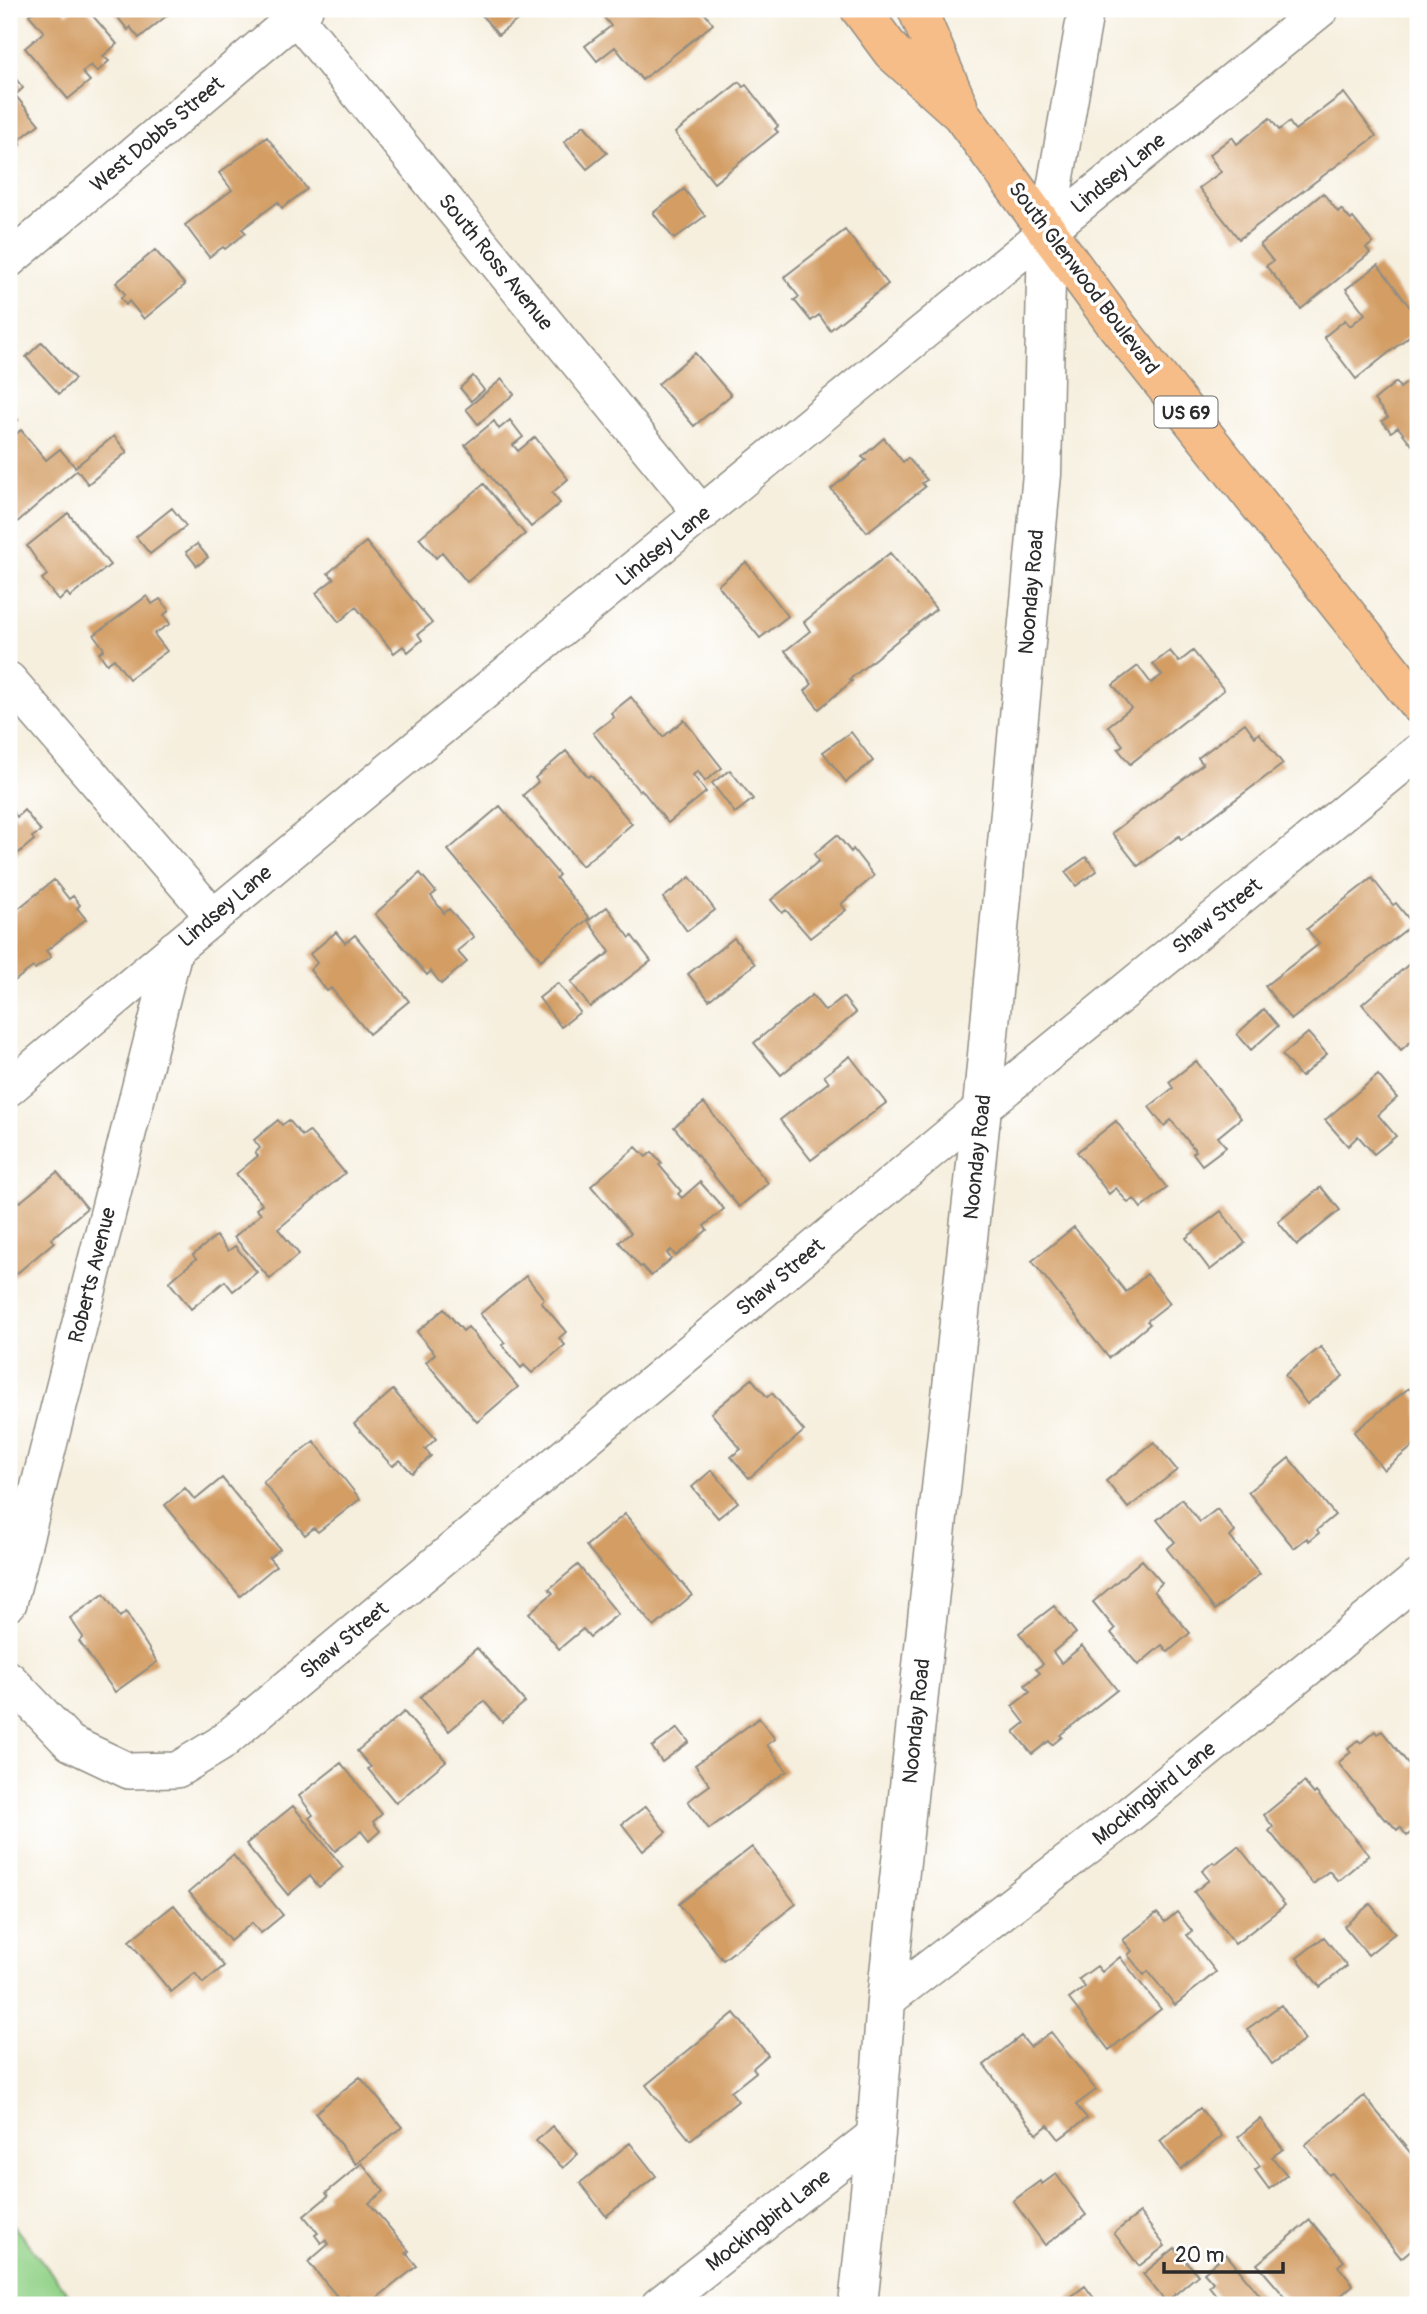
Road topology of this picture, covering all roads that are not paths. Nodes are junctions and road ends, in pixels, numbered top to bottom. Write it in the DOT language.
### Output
graph roads {
  1 [pos="860,9"];
  2 [pos="917,9"];
  3 [pos="1086,9"];
  4 [pos="1321,9"];
  5 [pos="298,11"];
  6 [pos="961,114"];
  7 [pos="1047,231"];
  8 [pos="9,260"];
  9 [pos="702,514"];
  10 [pos="9,680"];
  11 [pos="1418,704"];
  12 [pos="1418,752"];
  13 [pos="212,915"];
  14 [pos="175,948"];
  15 [pos="9,1088"];
  16 [pos="982,1108"];
  17 [pos="1418,1578"];
  18 [pos="9,1603"];
  19 [pos="9,1679"];
  20 [pos="886,2001"];
  21 [pos="876,2134"];
  22 [pos="659,2305"];
  23 [pos="858,2305"];
  1 -- 6 [label="main road, South Glenwood Boulevard / US 69"];
  2 -- 6 [label="main road, South Glenwood Boulevard / US 69"];
  3 -- 7 [label="street, Noonday Road"];
  4 -- 7 [label="street, Lindsey Lane"];
  5 -- 8 [label="street, West Dobbs Street"];
  5 -- 9 [label="street, South Ross Avenue"];
  6 -- 7 [label="main road, South Glenwood Boulevard / US 69"];
  7 -- 9 [label="street, Lindsey Lane"];
  7 -- 11 [label="main road, South Glenwood Boulevard / US 69"];
  7 -- 16 [label="street, Noonday Road"];
  9 -- 13 [label="street, Lindsey Lane"];
  10 -- 13 [label="street"];
  12 -- 16 [label="street, Shaw Street"];
  13 -- 14 [label="street, Lindsey Lane"];
  14 -- 15 [label="street, Lindsey Lane"];
  14 -- 18 [label="street, Roberts Avenue"];
  16 -- 19 [label="street, Shaw Street"];
  16 -- 20 [label="street, Noonday Road"];
  17 -- 20 [label="street, Mockingbird Lane"];
  20 -- 21 [label="street, Noonday Road"];
  21 -- 22 [label="street, Mockingbird Lane"];
  21 -- 23 [label="street, Noonday Road"];
}
